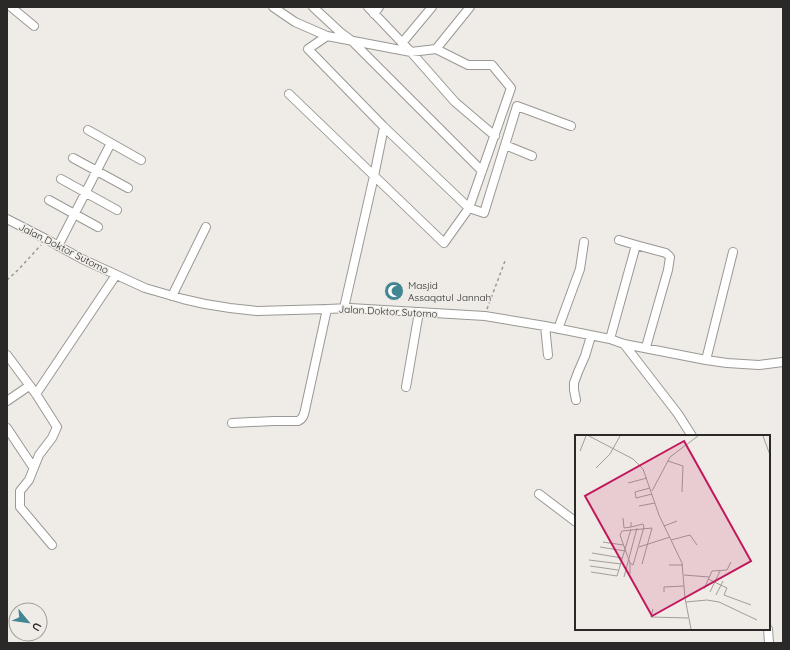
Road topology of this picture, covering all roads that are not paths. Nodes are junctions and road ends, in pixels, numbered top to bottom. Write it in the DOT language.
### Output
graph roads {
  1 [pos="11,7"];
  2 [pos="273,7"];
  3 [pos="313,7"];
  4 [pos="368,7"];
  5 [pos="432,7"];
  6 [pos="470,7"];
  7 [pos="377,10"];
  8 [pos="34,26"];
  9 [pos="327,36"];
  10 [pos="352,41"];
  11 [pos="402,43"];
  12 [pos="436,49"];
  13 [pos="411,52"];
  14 [pos="290,94"];
  15 [pos="571,126"];
  16 [pos="384,127"];
  17 [pos="88,130"];
  18 [pos="495,136"];
  19 [pos="111,143"];
  20 [pos="505,145"];
  21 [pos="532,156"];
  22 [pos="73,158"];
  23 [pos="141,160"];
  24 [pos="97,170"];
  25 [pos="482,171"];
  26 [pos="374,176"];
  27 [pos="61,179"];
  28 [pos="128,188"];
  29 [pos="86,192"];
  30 [pos="49,200"];
  31 [pos="469,208"];
  32 [pos="117,210"];
  33 [pos="74,214"];
  34 [pos="7,219"];
  35 [pos="98,227"];
  36 [pos="206,227"];
  37 [pos="619,240"];
  38 [pos="584,242"];
  39 [pos="636,245"];
  40 [pos="58,246"];
  41 [pos="733,252"];
  42 [pos="116,275"];
  43 [pos="172,296"];
  44 [pos="344,308"];
  45 [pos="327,309"];
  46 [pos="419,312"];
  47 [pos="545,326"];
  48 [pos="558,329"];
  49 [pos="591,336"];
  50 [pos="610,340"];
  51 [pos="624,344"];
  52 [pos="646,347"];
  53 [pos="7,355"];
  54 [pos="548,355"];
  55 [pos="706,360"];
  56 [pos="783,362"];
  57 [pos="29,386"];
  58 [pos="406,387"];
  59 [pos="36,394"];
  60 [pos="576,400"];
  61 [pos="7,401"];
  62 [pos="232,423"];
  63 [pos="7,428"];
  64 [pos="691,435"];
  65 [pos="34,468"];
  66 [pos="539,494"];
  67 [pos="575,521"];
  68 [pos="52,545"];
  69 [pos="768,630"];
  70 [pos="769,643"];
  1 -- 8 [label="street"];
  2 -- 9 [label="street"];
  3 -- 10 [label="street"];
  4 -- 7 [label="street"];
  5 -- 11 [label="street"];
  6 -- 12 [label="street"];
  7 -- 11 [label="street"];
  9 -- 10 [label="street"];
  9 -- 16 [label="street"];
  10 -- 13 [label="street"];
  10 -- 25 [label="street"];
  11 -- 13 [label="street"];
  12 -- 13 [label="street"];
  12 -- 18 [label="street"];
  13 -- 18 [label="street"];
  14 -- 26 [label="street"];
  15 -- 20 [label="street"];
  16 -- 26 [label="street"];
  16 -- 31 [label="street"];
  17 -- 19 [label="street"];
  18 -- 25 [label="street"];
  19 -- 23 [label="street"];
  19 -- 24 [label="street"];
  20 -- 21 [label="street"];
  20 -- 31 [label="street"];
  22 -- 24 [label="street"];
  24 -- 28 [label="street"];
  24 -- 29 [label="street"];
  25 -- 31 [label="street"];
  26 -- 31 [label="street"];
  26 -- 44 [label="street"];
  27 -- 29 [label="street"];
  29 -- 32 [label="street"];
  29 -- 33 [label="street"];
  30 -- 33 [label="street"];
  33 -- 35 [label="street"];
  33 -- 40 [label="street"];
  34 -- 40 [label="street, Jalan Doktor Sutomo"];
  36 -- 43 [label="street"];
  37 -- 39 [label="street"];
  38 -- 48 [label="street"];
  39 -- 50 [label="street"];
  39 -- 52 [label="street"];
  40 -- 42 [label="street, Jalan Doktor Sutomo"];
  41 -- 55 [label="street"];
  42 -- 43 [label="street, Jalan Doktor Sutomo"];
  42 -- 59 [label="street"];
  43 -- 45 [label="street, Jalan Doktor Sutomo"];
  44 -- 45 [label="street, Jalan Doktor Sutomo"];
  44 -- 46 [label="street, Jalan Doktor Sutomo"];
  45 -- 62 [label="street"];
  46 -- 47 [label="street, Jalan Doktor Sutomo"];
  46 -- 58 [label="street"];
  47 -- 48 [label="street, Jalan Doktor Sutomo"];
  47 -- 54 [label="street"];
  48 -- 49 [label="street, Jalan Doktor Sutomo"];
  49 -- 50 [label="street, Jalan Doktor Sutomo"];
  49 -- 60 [label="street"];
  50 -- 51 [label="street, Jalan Doktor Sutomo"];
  51 -- 52 [label="street, Jalan Doktor Sutomo"];
  51 -- 64 [label="street"];
  52 -- 55 [label="street, Jalan Doktor Sutomo"];
  53 -- 57 [label="street"];
  55 -- 56 [label="street, Jalan Doktor Sutomo"];
  57 -- 59 [label="street"];
  57 -- 61 [label="street"];
  59 -- 65 [label="street"];
  63 -- 65 [label="street"];
  65 -- 68 [label="street"];
  66 -- 67 [label="street"];
  69 -- 70 [label="street"];
}
